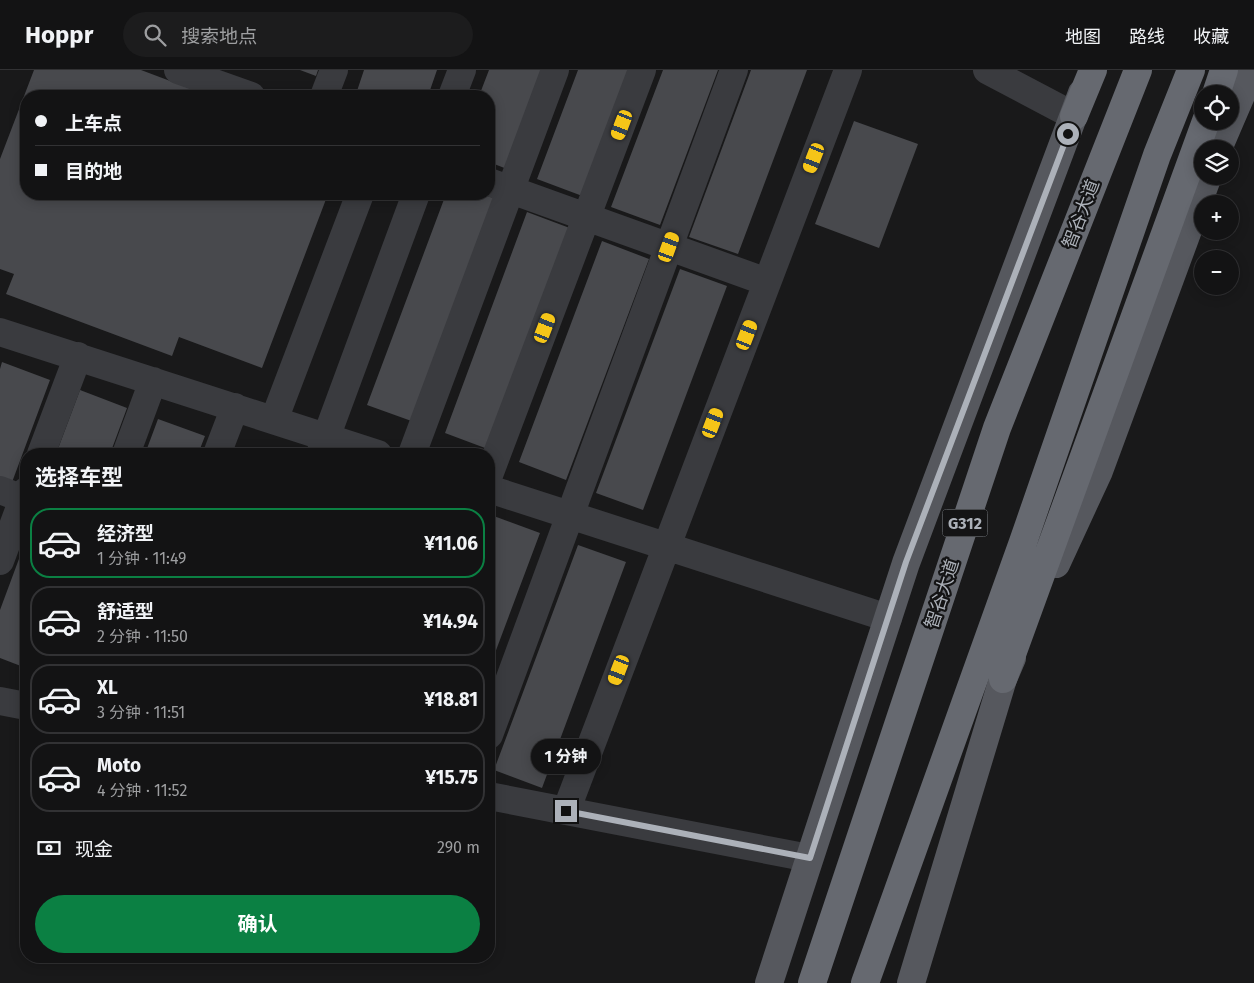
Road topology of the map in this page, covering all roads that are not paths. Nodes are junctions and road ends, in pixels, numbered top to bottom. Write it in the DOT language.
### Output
graph roads {
  1 [pos="178,70"];
  2 [pos="334,70"];
  3 [pos="462,70"];
  4 [pos="555,70"];
  5 [pos="642,70"];
  6 [pos="734,70"];
  7 [pos="848,70"];
  8 [pos="987,70"];
  9 [pos="1091,70"];
  10 [pos="1138,70"];
  11 [pos="1191,70"];
  12 [pos="1224,70"];
  13 [pos="1252,70"];
  14 [pos="212,76"];
  15 [pos="1219,85"];
  16 [pos="239,90"];
  17 [pos="326,90"];
  18 [pos="454,90"];
  19 [pos="1239,100"];
  20 [pos="1074,116"];
  21 [pos="1203,130"];
  22 [pos="1205,185"];
  23 [pos="500,186"];
  24 [pos="358,200"];
  25 [pos="414,200"];
  26 [pos="587,217"];
  27 [pos="669,247"];
  28 [pos="767,282"];
  29 [pos="0,332"];
  30 [pos="78,356"];
  31 [pos="153,381"];
  32 [pos="234,407"];
  33 [pos="274,420"];
  34 [pos="323,445"];
  35 [pos="42,448"];
  36 [pos="128,448"];
  37 [pos="219,448"];
  38 [pos="341,448"];
  39 [pos="414,448"];
  40 [pos="495,459"];
  41 [pos="495,491"];
  42 [pos="19,495"];
  43 [pos="570,515"];
  44 [pos="666,547"];
  45 [pos="0,561"];
  46 [pos="888,618"];
  47 [pos="1002,679"];
  48 [pos="0,701"];
  49 [pos="20,705"];
  50 [pos="495,719"];
  51 [pos="495,797"];
  52 [pos="566,811"];
  53 [pos="810,858"];
  54 [pos="768,983"];
  55 [pos="812,983"];
  56 [pos="865,983"];
  57 [pos="911,983"];
  1 -- 14 [label="lane"];
  2 -- 17 [label="lane"];
  3 -- 18 [label="lane"];
  4 -- 23 [label="lane"];
  5 -- 26 [label="lane"];
  6 -- 27 [label="lane"];
  7 -- 28 [label="lane"];
  8 -- 20 [label="lane"];
  9 -- 20 [label="highway"];
  10 -- 55 [label="highway, 智谷大道 / G312"];
  11 -- 56 [label="highway"];
  12 -- 15 [label="highway"];
  13 -- 19 [label="main road"];
  14 -- 16 [label="lane"];
  20 -- 46 [label="main road"];
  21 -- 47 [label="highway"];
  22 -- 47 [label="main road"];
  23 -- 26 [label="lane"];
  23 -- 39 [label="lane"];
  24 -- 33 [label="lane"];
  25 -- 34 [label="lane"];
  26 -- 27 [label="lane"];
  26 -- 40 [label="lane"];
  27 -- 28 [label="lane"];
  27 -- 43 [label="lane"];
  28 -- 44 [label="lane"];
  29 -- 30 [label="lane"];
  30 -- 31 [label="lane"];
  30 -- 35 [label="lane"];
  31 -- 32 [label="lane"];
  31 -- 36 [label="lane"];
  32 -- 33 [label="lane"];
  32 -- 37 [label="lane"];
  33 -- 34 [label="lane"];
  34 -- 38 [label="lane"];
  41 -- 43 [label="lane"];
  42 -- 45 [label="lane"];
  43 -- 44 [label="lane"];
  43 -- 50 [label="lane"];
  44 -- 46 [label="lane"];
  44 -- 52 [label="lane"];
  46 -- 53 [label="main road"];
  47 -- 57 [label="main road"];
  48 -- 49 [label="lane"];
  51 -- 52 [label="lane"];
  52 -- 53 [label="lane"];
  53 -- 54 [label="main road"];
}
